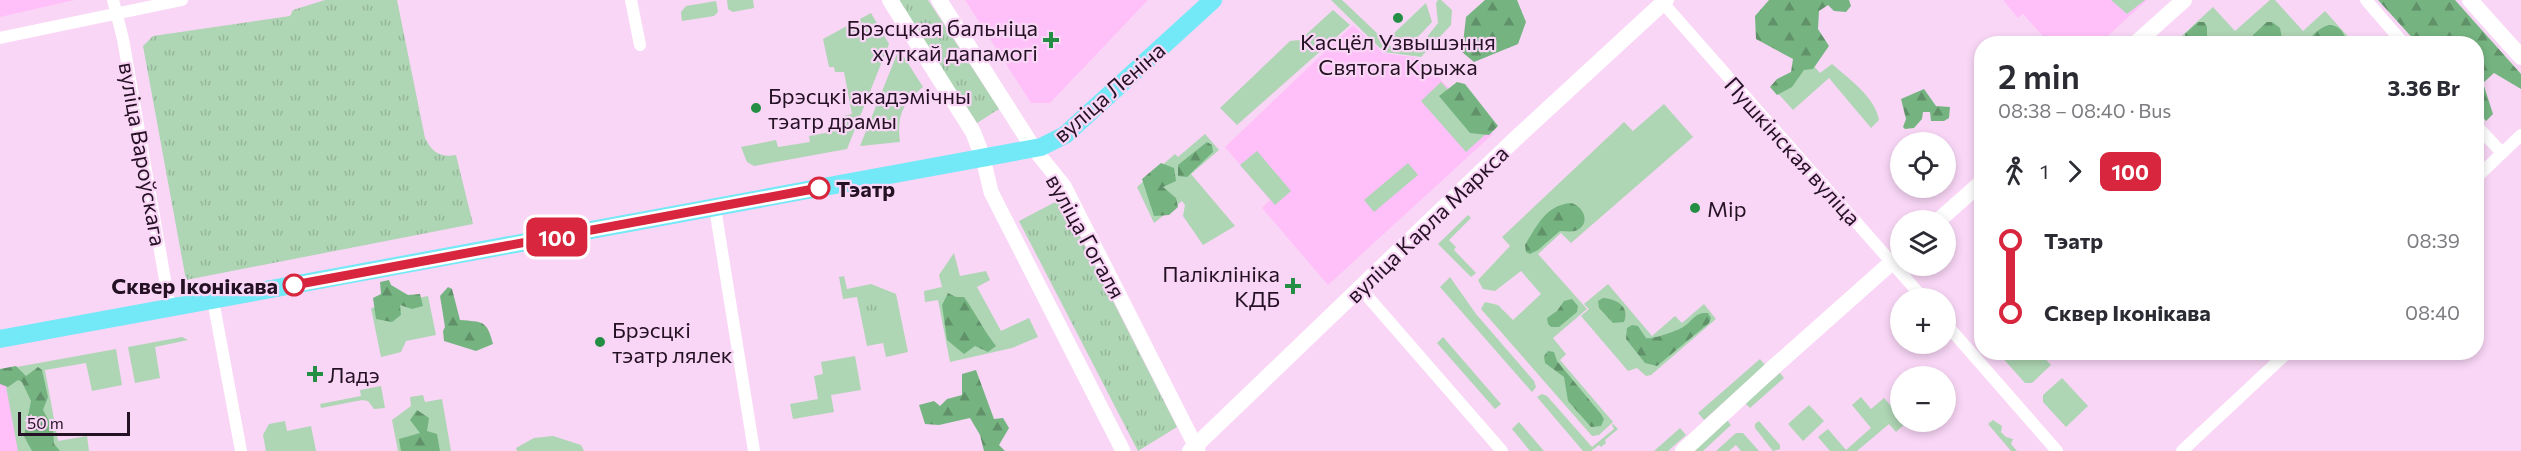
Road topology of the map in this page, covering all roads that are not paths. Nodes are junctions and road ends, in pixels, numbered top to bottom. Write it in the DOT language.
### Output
graph roads {
  1 [pos="113,0"];
  2 [pos="182,0"];
  3 [pos="631,0"];
  4 [pos="890,0"];
  5 [pos="939,0"];
  6 [pos="1213,0"];
  7 [pos="2184,0"];
  8 [pos="2366,0"];
  9 [pos="2470,0"];
  10 [pos="1665,1"];
  11 [pos="117,14"];
  12 [pos="2144,36"];
  13 [pos="2397,36"];
  14 [pos="0,38"];
  15 [pos="640,45"];
  16 [pos="2521,57"];
  17 [pos="2484,134"];
  18 [pos="2521,135"];
  19 [pos="1034,148"];
  20 [pos="2502,153"];
  21 [pos="982,158"];
  22 [pos="2484,170"];
  23 [pos="1974,190"];
  24 [pos="715,207"];
  25 [pos="1951,210"];
  26 [pos="1890,252"];
  27 [pos="1890,264"];
  28 [pos="1361,289"];
  29 [pos="213,300"];
  30 [pos="170,308"];
  31 [pos="1956,335"];
  32 [pos="0,339"];
  33 [pos="1974,356"];
  34 [pos="1977,360"];
  35 [pos="2279,360"];
  36 [pos="1194,449"];
  37 [pos="241,451"];
  38 [pos="754,451"];
  39 [pos="1123,451"];
  40 [pos="1502,451"];
  41 [pos="1683,451"];
  42 [pos="2057,451"];
  43 [pos="2182,451"];
  1 -- 11 [label="street, вуліца Вароўскага"];
  2 -- 11 [label="street"];
  3 -- 15 [label="street"];
  4 -- 21 [label="main road"];
  5 -- 19 [label="main road, вуліца Гогаля"];
  6 -- 19 [label="main road, вуліца Леніна"];
  7 -- 12 [label="main road"];
  8 -- 13 [label="street"];
  9 -- 16 [label="main road"];
  10 -- 26 [label="street, Пушкінская вуліца"];
  10 -- 28 [label="main road, вуліца Карла Маркса"];
  11 -- 14 [label="street"];
  11 -- 30 [label="street, вуліца Вароўскага"];
  17 -- 20 [label="street"];
  18 -- 20 [label="street"];
  19 -- 21 [label="main road, вуліца Леніна"];
  19 -- 36 [label="street, вуліца Гогаля"];
  20 -- 22 [label="street"];
  21 -- 24 [label="main road, вуліца Леніна"];
  21 -- 39 [label="street"];
  23 -- 25 [label="main road"];
  24 -- 29 [label="main road, вуліца Леніна"];
  24 -- 38 [label="street"];
  27 -- 41 [label="main road"];
  28 -- 36 [label="main road, вуліца Карла Маркса"];
  28 -- 40 [label="street"];
  29 -- 30 [label="main road, вуліца Леніна"];
  29 -- 37 [label="street"];
  30 -- 32 [label="main road, вуліца Леніна"];
  31 -- 33 [label="street"];
  34 -- 42 [label="street"];
  35 -- 43 [label="street"];
}
